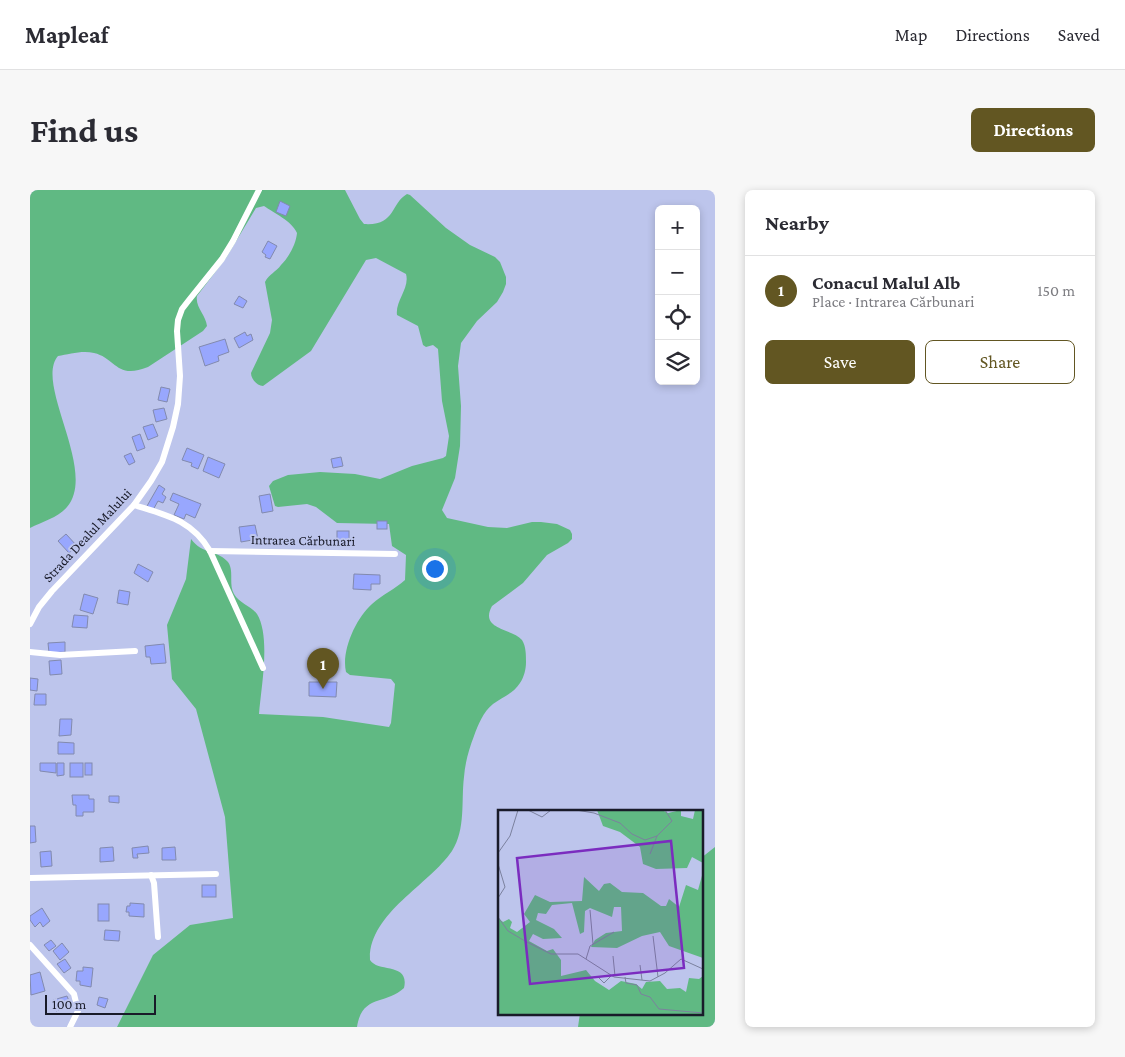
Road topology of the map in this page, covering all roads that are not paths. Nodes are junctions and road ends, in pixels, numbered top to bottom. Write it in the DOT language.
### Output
graph roads {
  1 [pos="259,190"];
  2 [pos="134,505"];
  3 [pos="210,551"];
  4 [pos="395,554"];
  5 [pos="30,624"];
  6 [pos="135,651"];
  7 [pos="30,652"];
  8 [pos="263,668"];
  9 [pos="216,874"];
  10 [pos="151,875"];
  11 [pos="30,878"];
  12 [pos="158,938"];
  13 [pos="30,945"];
  14 [pos="70,1027"];
  1 -- 2 [label="street, Strada Dealul Malului"];
  2 -- 3 [label="street"];
  2 -- 5 [label="street, Strada Dealul Malului"];
  3 -- 4 [label="street, Intrarea Cărbunari"];
  3 -- 8 [label="street"];
  6 -- 7 [label="street"];
  9 -- 10 [label="street"];
  10 -- 11 [label="street"];
  10 -- 12 [label="street"];
  13 -- 14 [label="street"];
}
